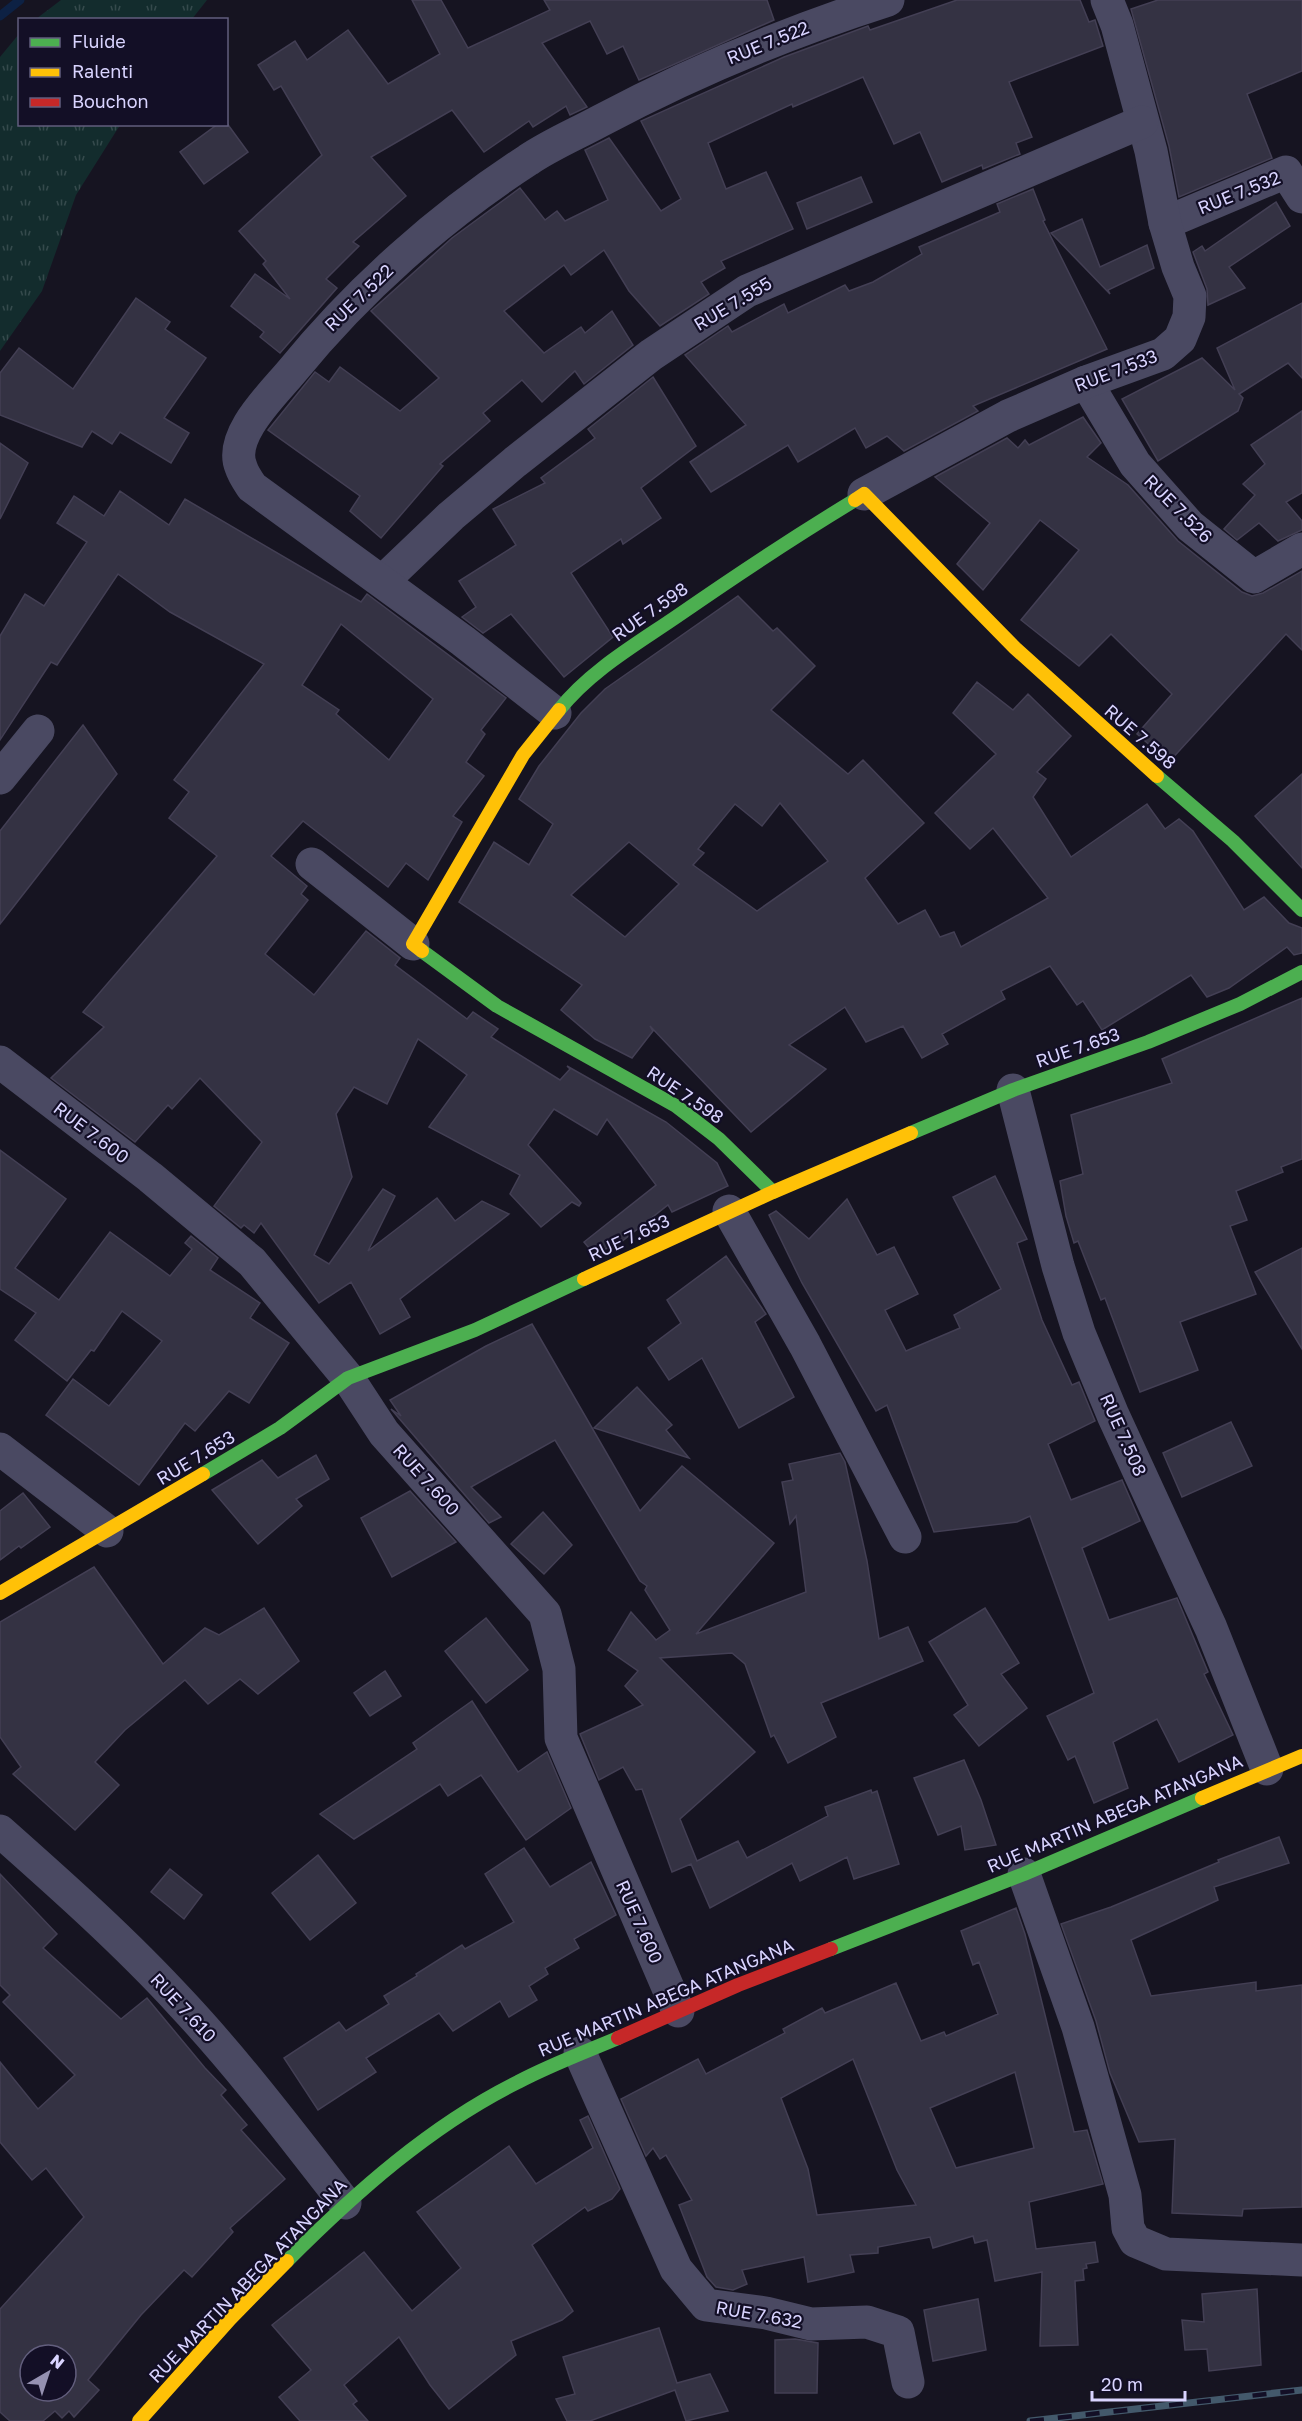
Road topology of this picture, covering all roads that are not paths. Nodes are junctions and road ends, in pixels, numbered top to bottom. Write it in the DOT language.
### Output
graph roads {
  1 [pos="888,0"];
  2 [pos="1107,0"];
  3 [pos="1142,122"];
  4 [pos="1302,197"];
  5 [pos="1165,223"];
  6 [pos="1086,382"];
  7 [pos="864,494"];
  8 [pos="1302,549"];
  9 [pos="383,581"];
  10 [pos="555,713"];
  11 [pos="38,731"];
  12 [pos="0,778"];
  13 [pos="312,864"];
  14 [pos="1302,910"];
  15 [pos="413,944"];
  16 [pos="1302,972"];
  17 [pos="0,1062"];
  18 [pos="1013,1090"];
  19 [pos="773,1192"];
  20 [pos="729,1211"];
  21 [pos="348,1378"];
  22 [pos="0,1449"];
  23 [pos="108,1531"];
  24 [pos="905,1537"];
  25 [pos="0,1593"];
  26 [pos="1302,1756"];
  27 [pos="1267,1769"];
  28 [pos="0,1831"];
  29 [pos="1024,1874"];
  30 [pos="678,2011"];
  31 [pos="580,2053"];
  32 [pos="345,2203"];
  33 [pos="1302,2260"];
  34 [pos="908,2382"];
  35 [pos="139,2421"];
  1 -- 9 [label="street, RUE 7.522"];
  2 -- 3 [label="street, RUE 7.533"];
  3 -- 5 [label="street, RUE 7.533"];
  3 -- 9 [label="street, RUE 7.555"];
  4 -- 5 [label="street, RUE 7.532"];
  5 -- 6 [label="street, RUE 7.533"];
  6 -- 7 [label="street, RUE 7.533"];
  6 -- 8 [label="street, RUE 7.526"];
  7 -- 10 [label="street, RUE 7.598"];
  7 -- 14 [label="street, RUE 7.598"];
  9 -- 10 [label="street, RUE 7.522"];
  10 -- 15 [label="street, RUE 7.598"];
  11 -- 12 [label="street"];
  13 -- 15 [label="street"];
  15 -- 19 [label="street, RUE 7.598"];
  16 -- 18 [label="street, RUE 7.653"];
  17 -- 21 [label="street, RUE 7.600"];
  18 -- 19 [label="street, RUE 7.653"];
  18 -- 27 [label="street, RUE 7.508"];
  19 -- 20 [label="street, RUE 7.653"];
  20 -- 21 [label="street, RUE 7.653"];
  20 -- 24 [label="street"];
  21 -- 23 [label="street, RUE 7.653"];
  21 -- 30 [label="street, RUE 7.600"];
  22 -- 23 [label="street"];
  23 -- 25 [label="street, RUE 7.653"];
  26 -- 27 [label="street, RUE MARTIN ABEGA ATANGANA"];
  27 -- 29 [label="street, RUE MARTIN ABEGA ATANGANA"];
  28 -- 32 [label="street, RUE 7.610"];
  29 -- 30 [label="street, RUE MARTIN ABEGA ATANGANA"];
  29 -- 33 [label="street"];
  30 -- 31 [label="street, RUE MARTIN ABEGA ATANGANA"];
  31 -- 32 [label="street, RUE MARTIN ABEGA ATANGANA"];
  31 -- 34 [label="street, RUE 7.632"];
  32 -- 35 [label="street, RUE MARTIN ABEGA ATANGANA"];
}
